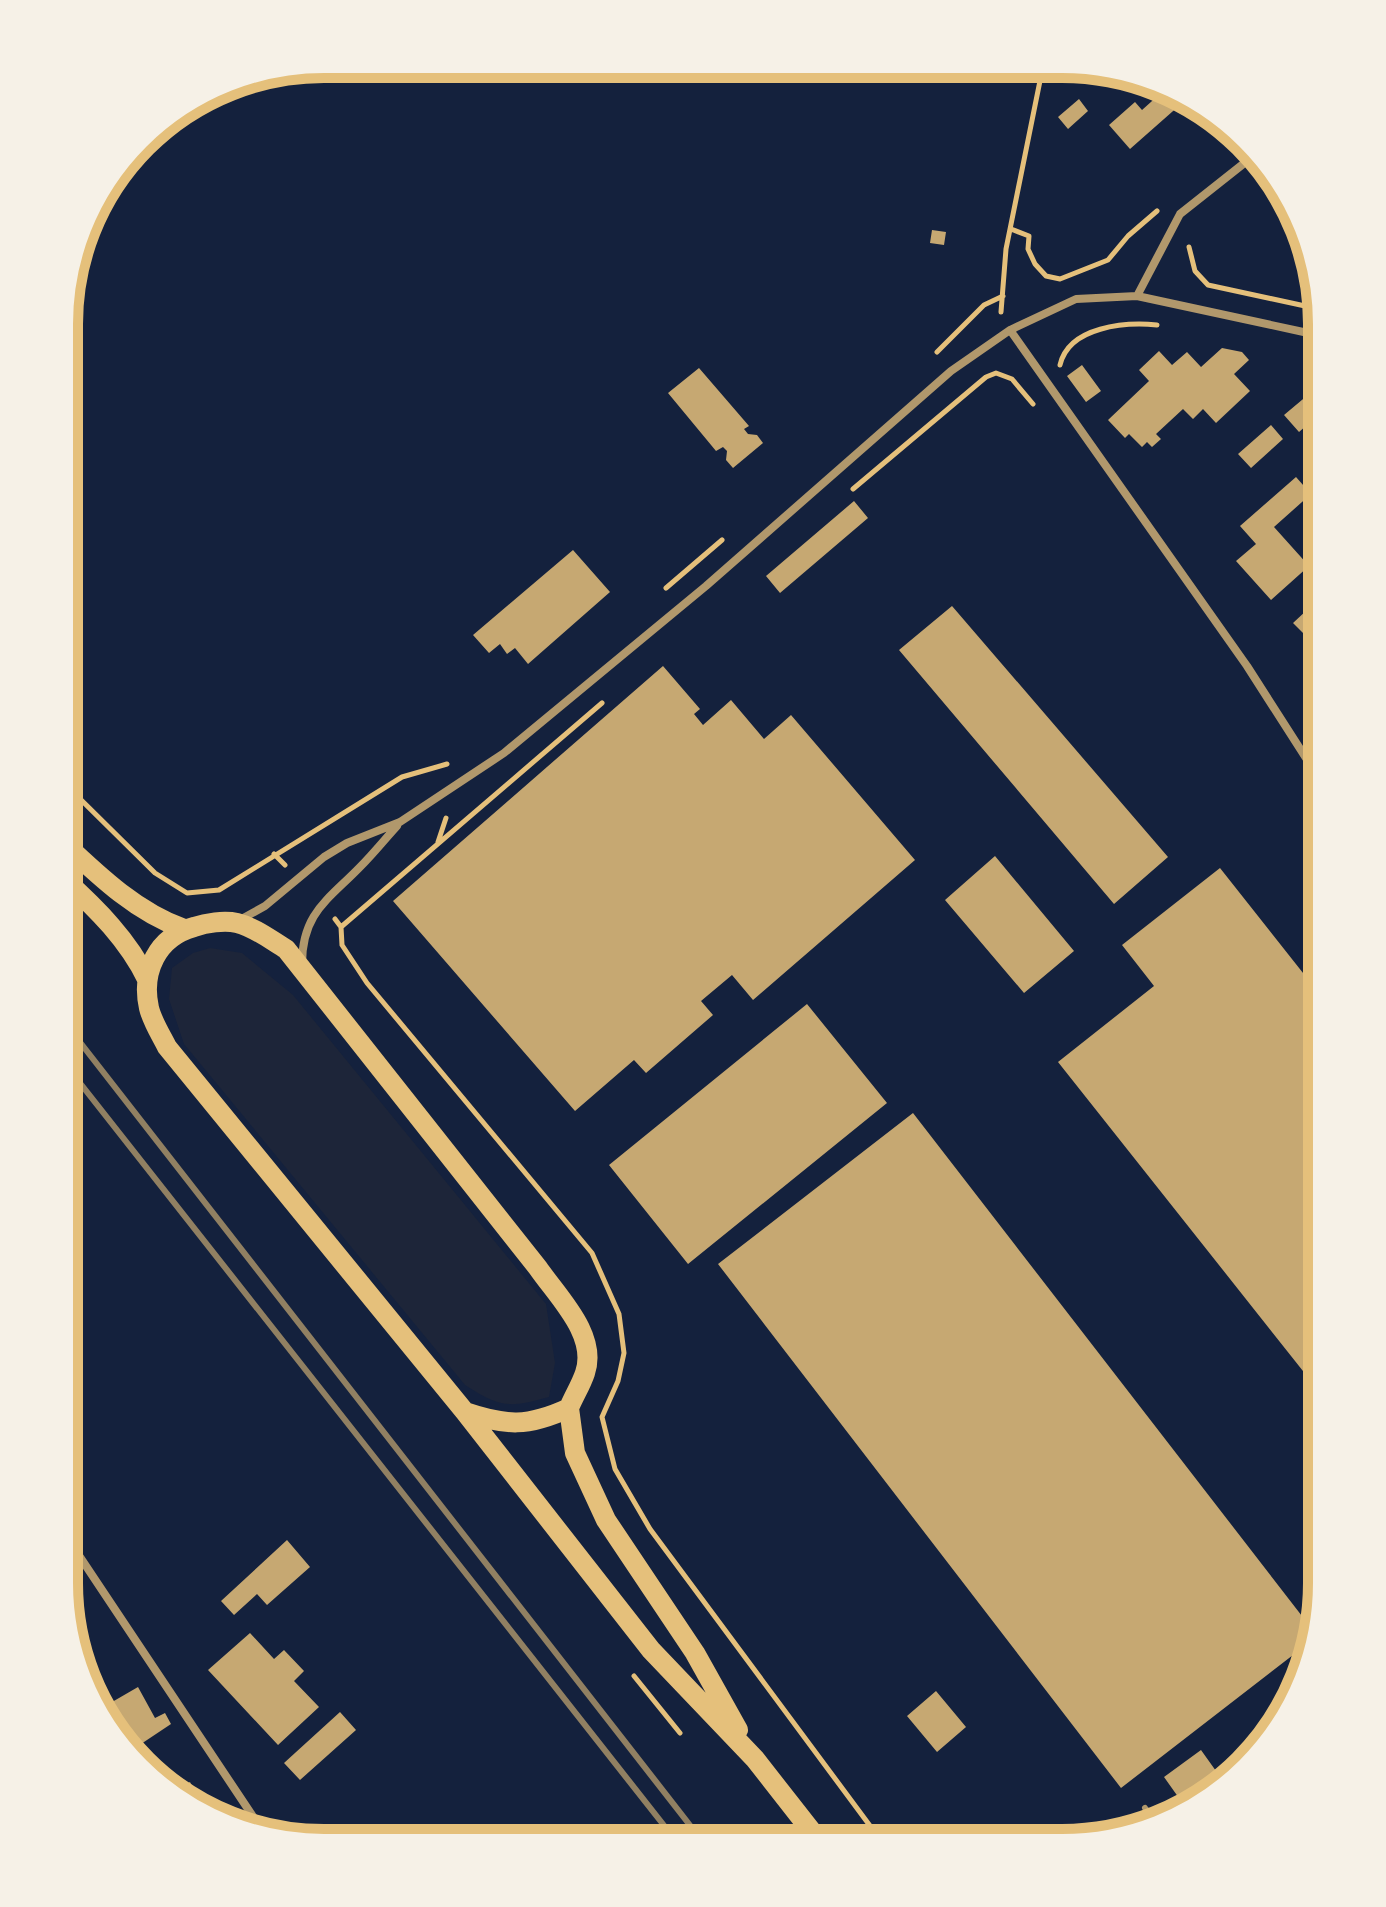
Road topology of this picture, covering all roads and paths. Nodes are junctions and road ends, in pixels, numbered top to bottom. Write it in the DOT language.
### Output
graph roads {
  1 [pos="1041,78"];
  2 [pos="1246,161"];
  3 [pos="1159,209"];
  4 [pos="1011,229"];
  5 [pos="1189,247"];
  6 [pos="1003,296"];
  7 [pos="1137,296"];
  8 [pos="1307,306"];
  9 [pos="1171,327"];
  10 [pos="1010,330"];
  11 [pos="1308,333"];
  12 [pos="999,337"];
  13 [pos="929,359"];
  14 [pos="1044,377"];
  15 [pos="1055,393"];
  16 [pos="849,493"];
  17 [pos="728,535"];
  18 [pos="656,596"];
  19 [pos="607,699"];
  20 [pos="1308,761"];
  21 [pos="452,762"];
  22 [pos="78,797"];
  23 [pos="400,822"];
  24 [pos="78,857"];
  25 [pos="78,892"];
  26 [pos="236,923"];
  27 [pos="341,927"];
  28 [pos="184,929"];
  29 [pos="302,972"];
  30 [pos="147,979"];
  31 [pos="569,1408"];
  32 [pos="465,1412"];
  33 [pos="78,1554"];
  34 [pos="755,1759"];
  35 [pos="1145,1808"];
  36 [pos="1149,1813"];
  37 [pos="255,1819"];
  38 [pos="810,1829"];
  1 -- 4 [label="path"];
  2 -- 7 [label="street"];
  3 -- 4 [label="path"];
  4 -- 6 [label="path"];
  5 -- 8 [label="path"];
  6 -- 12 [label="path"];
  6 -- 13 [label="path"];
  7 -- 10 [label="street"];
  7 -- 11 [label="street"];
  9 -- 14 [label="path"];
  10 -- 12 [label="street"];
  10 -- 14 [label="street"];
  12 -- 23 [label="street"];
  14 -- 15 [label="street"];
  15 -- 16 [label="path"];
  15 -- 20 [label="street"];
  17 -- 18 [label="path"];
  19 -- 27 [label="path"];
  21 -- 22 [label="path"];
  23 -- 26 [label="street"];
  23 -- 29 [label="street"];
  24 -- 28 [label="main road"];
  25 -- 30 [label="main road"];
  26 -- 28 [label="main road"];
  26 -- 29 [label="main road"];
  28 -- 30 [label="main road"];
  29 -- 31 [label="main road"];
  30 -- 32 [label="main road"];
  31 -- 32 [label="main road"];
  31 -- 34 [label="main road"];
  32 -- 34 [label="main road"];
  33 -- 37 [label="street"];
  34 -- 38 [label="main road"];
  35 -- 36 [label="lane"];
}
